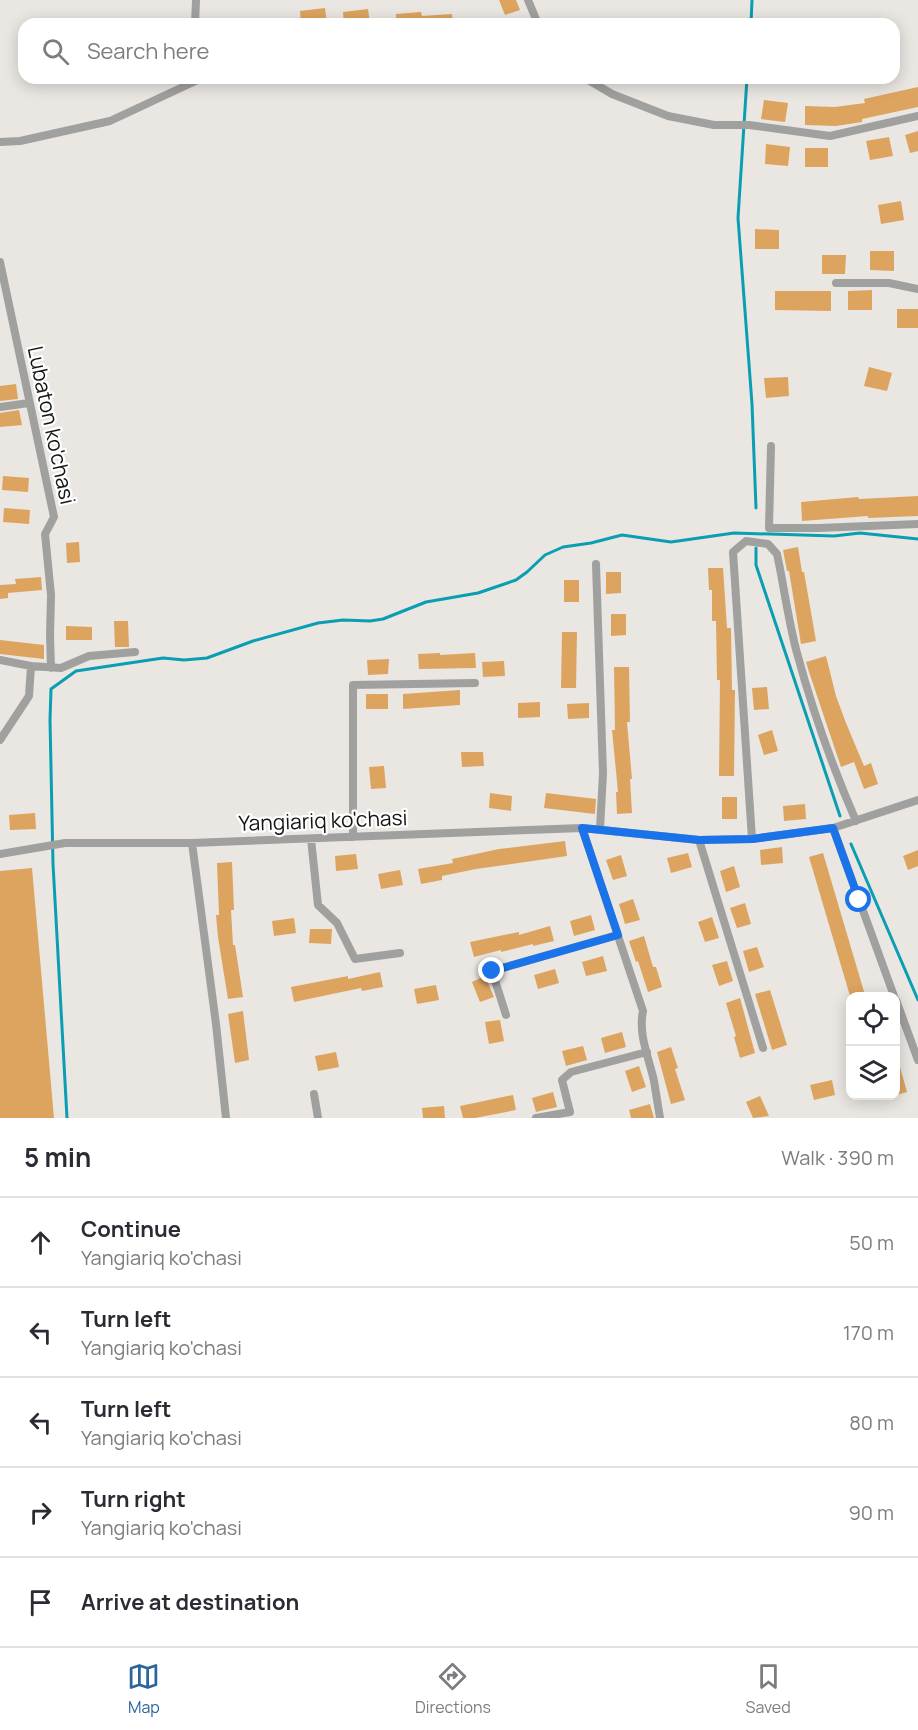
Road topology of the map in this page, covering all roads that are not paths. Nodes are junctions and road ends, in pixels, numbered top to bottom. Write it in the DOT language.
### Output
graph roads {
  1 [pos="196,0"];
  2 [pos="528,0"];
  3 [pos="195,18"];
  4 [pos="536,18"];
  5 [pos="187,84"];
  6 [pos="595,84"];
  7 [pos="918,116"];
  8 [pos="0,142"];
  9 [pos="0,262"];
  10 [pos="836,283"];
  11 [pos="918,289"];
  12 [pos="29,403"];
  13 [pos="0,407"];
  14 [pos="771,446"];
  15 [pos="918,524"];
  16 [pos="596,564"];
  17 [pos="135,652"];
  18 [pos="0,660"];
  19 [pos="31,666"];
  20 [pos="51,668"];
  21 [pos="475,682"];
  22 [pos="0,740"];
  23 [pos="918,800"];
  24 [pos="856,821"];
  25 [pos="582,828"];
  26 [pos="833,828"];
  27 [pos="600,829"];
  28 [pos="353,837"];
  29 [pos="311,839"];
  30 [pos="752,839"];
  31 [pos="699,840"];
  32 [pos="192,843"];
  33 [pos="0,854"];
  34 [pos="618,935"];
  35 [pos="400,953"];
  36 [pos="893,992"];
  37 [pos="900,1011"];
  38 [pos="506,1015"];
  39 [pos="763,1048"];
  40 [pos="646,1052"];
  41 [pos="918,1060"];
  42 [pos="314,1094"];
  43 [pos="226,1118"];
  44 [pos="318,1118"];
  45 [pos="536,1118"];
  46 [pos="660,1118"];
  1 -- 3 [label="street"];
  2 -- 4 [label="street"];
  5 -- 8 [label="street"];
  6 -- 7 [label="street"];
  9 -- 12 [label="street, Lubaton ko'chasi"];
  10 -- 11 [label="street"];
  12 -- 13 [label="street"];
  12 -- 20 [label="street, Lubaton ko'chasi"];
  14 -- 15 [label="street"];
  16 -- 27 [label="street"];
  17 -- 20 [label="street"];
  18 -- 19 [label="street"];
  19 -- 20 [label="street"];
  19 -- 22 [label="street"];
  21 -- 28 [label="street"];
  23 -- 24 [label="street"];
  24 -- 26 [label="street, Yangiariq ko'chasi"];
  24 -- 30 [label="street"];
  25 -- 27 [label="street, Yangiariq ko'chasi"];
  25 -- 28 [label="street, Yangiariq ko'chasi"];
  25 -- 34 [label="street"];
  26 -- 30 [label="street, Yangiariq ko'chasi"];
  26 -- 36 [label="street"];
  27 -- 31 [label="street, Yangiariq ko'chasi"];
  28 -- 29 [label="street, Yangiariq ko'chasi"];
  29 -- 32 [label="street, Yangiariq ko'chasi"];
  29 -- 35 [label="street"];
  30 -- 31 [label="street, Yangiariq ko'chasi"];
  31 -- 39 [label="street"];
  32 -- 33 [label="street, Yangiariq ko'chasi"];
  32 -- 43 [label="street"];
  34 -- 38 [label="street"];
  34 -- 40 [label="street"];
  37 -- 41 [label="street"];
  40 -- 45 [label="street"];
  40 -- 46 [label="street"];
  42 -- 44 [label="street"];
}
